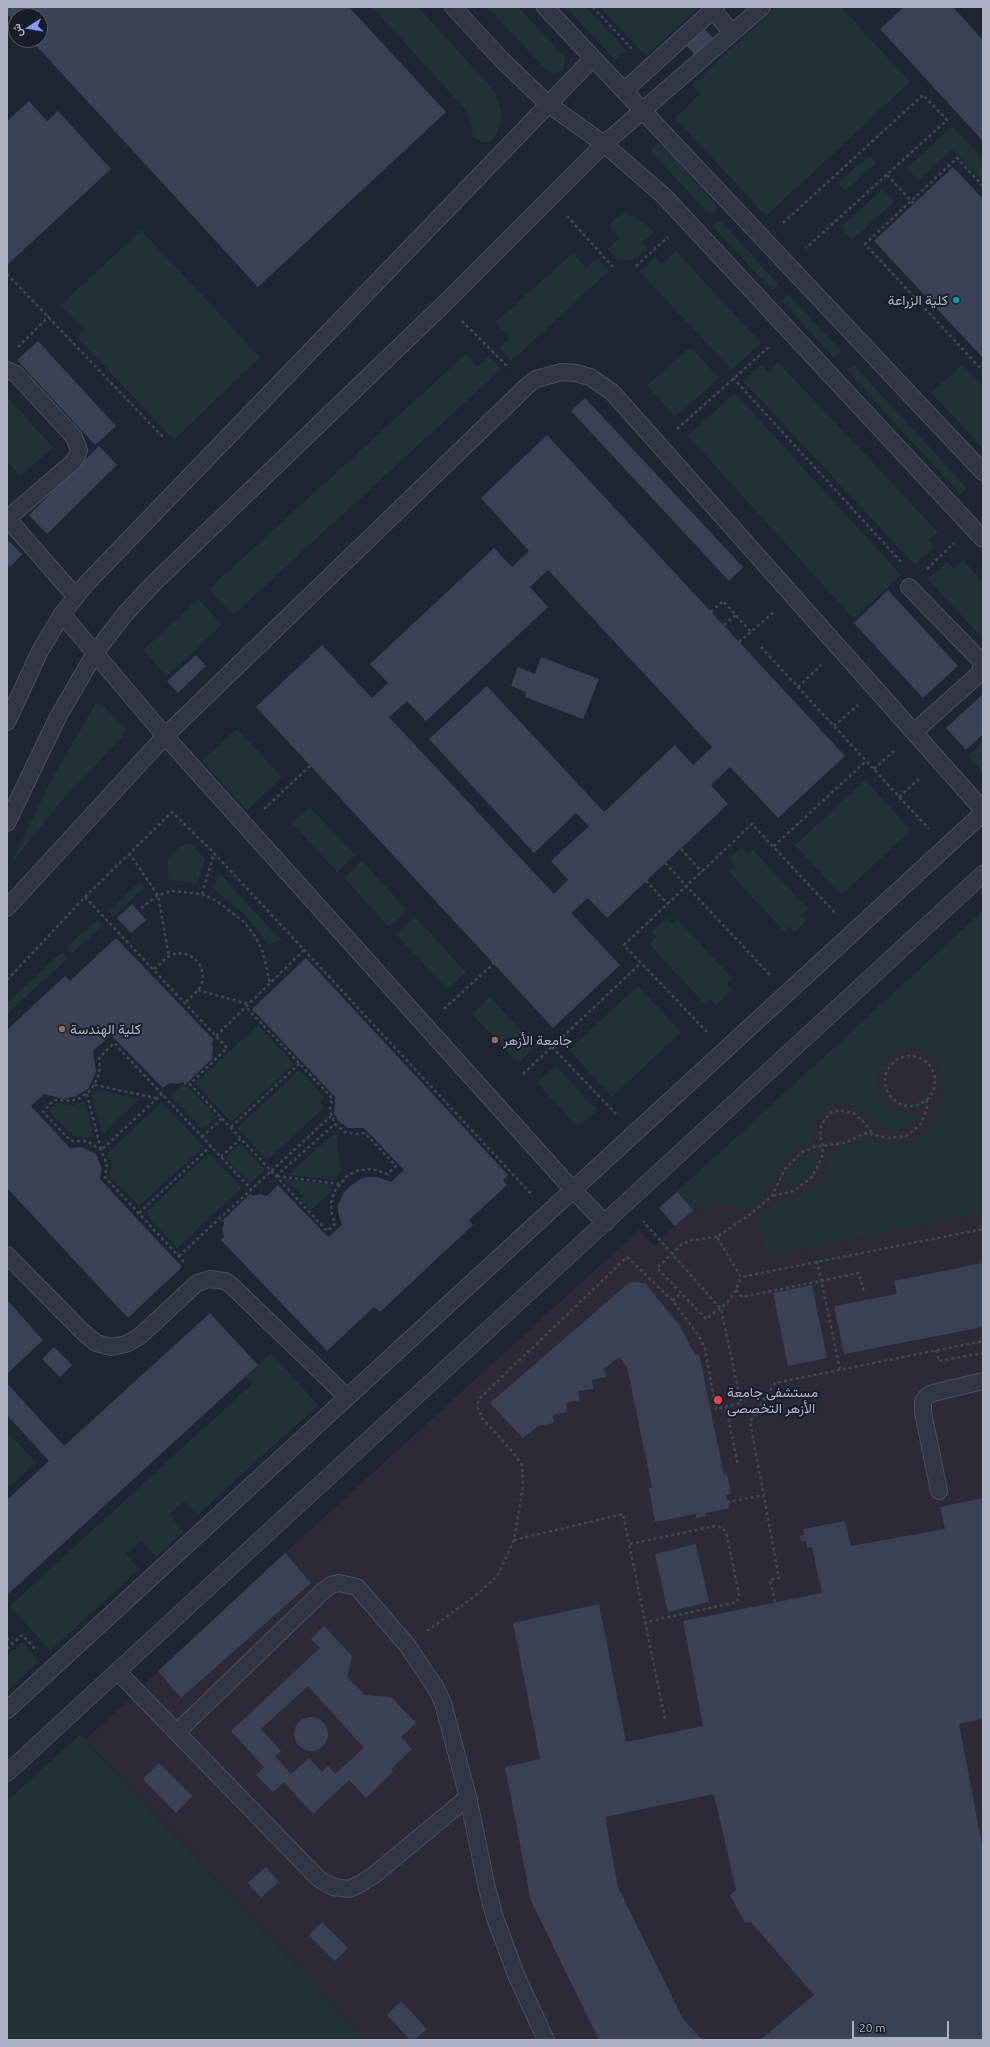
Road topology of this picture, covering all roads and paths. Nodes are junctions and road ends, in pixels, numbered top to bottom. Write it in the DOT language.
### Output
graph roads {
  1 [pos="453,7"];
  2 [pos="545,7"];
  3 [pos="593,7"];
  4 [pos="762,7"];
  5 [pos="715,9"];
  6 [pos="732,33"];
  7 [pos="593,58"];
  8 [pos="650,68"];
  9 [pos="624,91"];
  10 [pos="548,104"];
  11 [pos="642,110"];
  12 [pos="604,144"];
  13 [pos="887,175"];
  14 [pos="983,186"];
  15 [pos="551,198"];
  16 [pos="911,201"];
  17 [pos="914,204"];
  18 [pos="764,240"];
  19 [pos="654,250"];
  20 [pos="788,265"];
  21 [pos="636,266"];
  22 [pos="613,267"];
  23 [pos="7,274"];
  24 [pos="445,303"];
  25 [pos="49,316"];
  26 [pos="14,351"];
  27 [pos="760,354"];
  28 [pos="506,365"];
  29 [pos="7,370"];
  30 [pos="983,371"];
  31 [pos="733,378"];
  32 [pos="163,438"];
  33 [pos="659,445"];
  34 [pos="983,472"];
  35 [pos="7,518"];
  36 [pos="983,539"];
  37 [pos="945,552"];
  38 [pos="924,572"];
  39 [pos="909,587"];
  40 [pos="792,596"];
  41 [pos="76,597"];
  42 [pos="711,612"];
  43 [pos="62,614"];
  44 [pos="736,615"];
  45 [pos="724,626"];
  46 [pos="751,632"];
  47 [pos="739,642"];
  48 [pos="761,647"];
  49 [pos="839,648"];
  50 [pos="95,653"];
  51 [pos="798,687"];
  52 [pos="876,689"];
  53 [pos="7,722"];
  54 [pos="834,726"];
  55 [pos="914,732"];
  56 [pos="165,736"];
  57 [pos="866,761"];
  58 [pos="310,766"];
  59 [pos="983,811"];
  60 [pos="7,822"];
  61 [pos="246,826"];
  62 [pos="774,846"];
  63 [pos="945,847"];
  64 [pos="681,849"];
  65 [pos="129,853"];
  66 [pos="214,853"];
  67 [pos="665,863"];
  68 [pos="702,872"];
  69 [pos="983,874"];
  70 [pos="646,881"];
  71 [pos="686,886"];
  72 [pos="202,894"];
  73 [pos="158,895"];
  74 [pos="85,897"];
  75 [pos="668,904"];
  76 [pos="7,908"];
  77 [pos="141,908"];
  78 [pos="852,932"];
  79 [pos="304,950"];
  80 [pos="169,956"];
  81 [pos="494,963"];
  82 [pos="641,963"];
  83 [pos="154,969"];
  84 [pos="7,980"];
  85 [pos="270,984"];
  86 [pos="198,990"];
  87 [pos="787,993"];
  88 [pos="185,1003"];
  89 [pos="248,1004"];
  90 [pos="246,1007"];
  91 [pos="426,1026"];
  92 [pos="216,1036"];
  93 [pos="552,1046"];
  94 [pos="724,1050"];
  95 [pos="299,1064"];
  96 [pos="523,1074"];
  97 [pos="95,1085"];
  98 [pos="87,1094"];
  99 [pos="162,1094"];
  100 [pos="157,1098"];
  101 [pos="927,1100"];
  102 [pos="331,1116"];
  103 [pos="222,1118"];
  104 [pos="335,1124"];
  105 [pos="231,1127"];
  106 [pos="633,1133"];
  107 [pos="872,1134"];
  108 [pos="202,1137"];
  109 [pos="241,1138"];
  110 [pos="211,1146"];
  111 [pos="823,1146"];
  112 [pos="101,1150"];
  113 [pos="221,1157"];
  114 [pos="271,1171"];
  115 [pos="276,1176"];
  116 [pos="339,1184"];
  117 [pos="251,1189"];
  118 [pos="572,1189"];
  119 [pos="772,1196"];
  120 [pos="626,1203"];
  121 [pos="548,1212"];
  122 [pos="139,1213"];
  123 [pos="604,1223"];
  124 [pos="983,1229"];
  125 [pos="717,1237"];
  126 [pos="671,1253"];
  127 [pos="7,1255"];
  128 [pos="179,1256"];
  129 [pos="817,1262"];
  130 [pos="741,1277"];
  131 [pos="821,1280"];
  132 [pos="202,1281"];
  133 [pos="736,1290"];
  134 [pos="681,1293"];
  135 [pos="864,1293"];
  136 [pos="673,1301"];
  137 [pos="721,1309"];
  138 [pos="983,1341"];
  139 [pos="936,1350"];
  140 [pos="983,1353"];
  141 [pos="840,1369"];
  142 [pos="983,1381"];
  143 [pos="347,1397"];
  144 [pos="726,1407"];
  145 [pos="738,1466"];
  146 [pos="939,1492"];
  147 [pos="764,1494"];
  148 [pos="727,1502"];
  149 [pos="514,1540"];
  150 [pos="630,1544"];
  151 [pos="774,1602"];
  152 [pos="646,1622"];
  153 [pos="7,1638"];
  154 [pos="13,1644"];
  155 [pos="407,1645"];
  156 [pos="7,1649"];
  157 [pos="52,1668"];
  158 [pos="118,1672"];
  159 [pos="7,1710"];
  160 [pos="665,1719"];
  161 [pos="177,1732"];
  162 [pos="7,1773"];
  163 [pos="468,1797"];
  164 [pos="546,2040"];
  1 -- 10 [label="lane"];
  2 -- 7 [label="lane"];
  3 -- 8 [label="path"];
  4 -- 6 [label="lane"];
  5 -- 6 [label="lane"];
  5 -- 8 [label="lane"];
  6 -- 11 [label="lane"];
  7 -- 9 [label="lane"];
  7 -- 10 [label="lane"];
  8 -- 9 [label="lane"];
  9 -- 11 [label="lane"];
  10 -- 12 [label="lane"];
  10 -- 41 [label="lane"];
  11 -- 12 [label="lane"];
  11 -- 18 [label="lane"];
  12 -- 15 [label="lane"];
  12 -- 36 [label="lane"];
  13 -- 16 [label="path"];
  13 -- 18 [label="path"];
  13 -- 20 [label="path"];
  14 -- 16 [label="path"];
  15 -- 22 [label="path"];
  15 -- 24 [label="lane"];
  16 -- 17 [label="path"];
  16 -- 30 [label="path"];
  18 -- 20 [label="lane"];
  19 -- 21 [label="path"];
  20 -- 34 [label="lane"];
  23 -- 25 [label="path"];
  24 -- 28 [label="path"];
  24 -- 50 [label="lane"];
  25 -- 26 [label="path"];
  25 -- 32 [label="path"];
  27 -- 31 [label="path"];
  29 -- 35 [label="lane"];
  31 -- 33 [label="path"];
  31 -- 39 [label="path"];
  33 -- 40 [label="lane"];
  33 -- 56 [label="lane"];
  35 -- 41 [label="lane"];
  37 -- 38 [label="path"];
  39 -- 55 [label="lane"];
  40 -- 46 [label="path"];
  40 -- 49 [label="lane"];
  41 -- 43 [label="lane"];
  42 -- 44 [label="path"];
  43 -- 50 [label="lane"];
  43 -- 53 [label="lane"];
  44 -- 45 [label="path"];
  44 -- 46 [label="path"];
  46 -- 47 [label="path"];
  48 -- 51 [label="path"];
  49 -- 51 [label="path"];
  49 -- 52 [label="lane"];
  50 -- 56 [label="lane"];
  50 -- 60 [label="lane"];
  51 -- 54 [label="path"];
  52 -- 54 [label="path"];
  52 -- 55 [label="lane"];
  54 -- 57 [label="path"];
  55 -- 59 [label="lane"];
  56 -- 61 [label="lane"];
  56 -- 76 [label="lane"];
  57 -- 62 [label="path"];
  57 -- 63 [label="path"];
  58 -- 61 [label="path"];
  59 -- 63 [label="lane"];
  61 -- 91 [label="lane"];
  62 -- 68 [label="path"];
  62 -- 78 [label="path"];
  63 -- 78 [label="lane"];
  64 -- 68 [label="path"];
  65 -- 66 [label="path"];
  65 -- 73 [label="path"];
  65 -- 74 [label="path"];
  66 -- 72 [label="path"];
  66 -- 79 [label="path"];
  67 -- 71 [label="path"];
  68 -- 71 [label="path"];
  69 -- 120 [label="lane"];
  70 -- 75 [label="path"];
  71 -- 75 [label="path"];
  71 -- 87 [label="path"];
  72 -- 73 [label="path"];
  72 -- 85 [label="path"];
  73 -- 77 [label="path"];
  73 -- 80 [label="path"];
  74 -- 83 [label="path"];
  74 -- 84 [label="path"];
  75 -- 82 [label="path"];
  78 -- 87 [label="lane"];
  79 -- 85 [label="path"];
  79 -- 121 [label="path"];
  80 -- 83 [label="path"];
  80 -- 86 [label="path"];
  81 -- 91 [label="path"];
  82 -- 93 [label="path"];
  82 -- 94 [label="path"];
  83 -- 88 [label="path"];
  85 -- 89 [label="path"];
  86 -- 88 [label="path"];
  86 -- 89 [label="path"];
  87 -- 94 [label="lane"];
  88 -- 92 [label="path"];
  89 -- 90 [label="path"];
  90 -- 92 [label="path"];
  90 -- 95 [label="path"];
  91 -- 118 [label="lane"];
  92 -- 103 [label="path"];
  93 -- 96 [label="path"];
  93 -- 106 [label="path"];
  94 -- 106 [label="lane"];
  95 -- 102 [label="path"];
  95 -- 105 [label="path"];
  97 -- 98 [label="path"];
  97 -- 99 [label="path"];
  97 -- 100 [label="path"];
  98 -- 112 [label="path"];
  98 -- 112 [label="path"];
  99 -- 100 [label="path"];
  99 -- 108 [label="path"];
  100 -- 112 [label="path"];
  101 -- 101 [label="path"];
  101 -- 107 [label="path"];
  102 -- 104 [label="path"];
  102 -- 114 [label="path"];
  103 -- 105 [label="path"];
  103 -- 108 [label="path"];
  104 -- 115 [label="path"];
  104 -- 116 [label="path"];
  105 -- 109 [label="path"];
  106 -- 118 [label="lane"];
  107 -- 111 [label="path"];
  107 -- 111 [label="path"];
  108 -- 110 [label="path"];
  109 -- 113 [label="path"];
  109 -- 114 [label="path"];
  110 -- 113 [label="path"];
  110 -- 122 [label="path"];
  111 -- 119 [label="path"];
  111 -- 119 [label="path"];
  112 -- 122 [label="path"];
  113 -- 117 [label="path"];
  114 -- 115 [label="path"];
  114 -- 117 [label="path"];
  115 -- 116 [label="path"];
  115 -- 116 [label="path"];
  117 -- 128 [label="path"];
  118 -- 121 [label="lane"];
  118 -- 123 [label="lane"];
  119 -- 125 [label="path"];
  120 -- 123 [label="lane"];
  120 -- 126 [label="path"];
  121 -- 143 [label="lane"];
  122 -- 128 [label="path"];
  123 -- 158 [label="lane"];
  124 -- 129 [label="path"];
  125 -- 126 [label="path"];
  125 -- 130 [label="path"];
  126 -- 134 [label="path"];
  126 -- 137 [label="path"];
  127 -- 132 [label="lane"];
  128 -- 132 [label="path"];
  129 -- 130 [label="path"];
  129 -- 131 [label="path"];
  130 -- 133 [label="path"];
  131 -- 133 [label="path"];
  131 -- 135 [label="path"];
  131 -- 141 [label="path"];
  132 -- 143 [label="lane"];
  133 -- 137 [label="path"];
  134 -- 136 [label="path"];
  134 -- 137 [label="path"];
  136 -- 144 [label="path"];
  136 -- 149 [label="path"];
  137 -- 144 [label="path"];
  138 -- 139 [label="path"];
  139 -- 140 [label="path"];
  139 -- 141 [label="path"];
  141 -- 147 [label="path"];
  142 -- 146 [label="lane"];
  143 -- 157 [label="lane"];
  144 -- 145 [label="path"];
  147 -- 148 [label="path"];
  147 -- 151 [label="path"];
  149 -- 150 [label="path"];
  149 -- 155 [label="path"];
  150 -- 152 [label="path"];
  150 -- 152 [label="path"];
  152 -- 160 [label="path"];
  153 -- 154 [label="path"];
  154 -- 156 [label="path"];
  154 -- 157 [label="path"];
  155 -- 161 [label="lane"];
  155 -- 163 [label="lane"];
  157 -- 159 [label="lane"];
  158 -- 161 [label="lane"];
  158 -- 162 [label="lane"];
  161 -- 163 [label="lane"];
  163 -- 164 [label="lane"];
}
